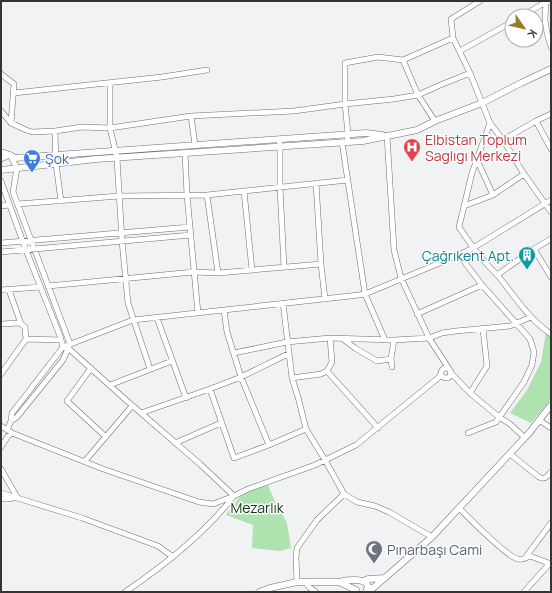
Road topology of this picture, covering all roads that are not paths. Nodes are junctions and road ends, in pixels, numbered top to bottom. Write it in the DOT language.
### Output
graph roads {
  1 [pos="480,1"];
  2 [pos="547,1"];
  3 [pos="535,8"];
  4 [pos="504,26"];
  5 [pos="549,33"];
  6 [pos="453,38"];
  7 [pos="551,47"];
  8 [pos="460,51"];
  9 [pos="403,60"];
  10 [pos="551,69"];
  11 [pos="207,70"];
  12 [pos="470,73"];
  13 [pos="1,74"];
  14 [pos="110,83"];
  15 [pos="14,93"];
  16 [pos="418,95"];
  17 [pos="482,103"];
  18 [pos="345,104"];
  19 [pos="1,111"];
  20 [pos="551,114"];
  21 [pos="191,116"];
  22 [pos="435,121"];
  23 [pos="536,121"];
  24 [pos="12,122"];
  25 [pos="490,123"];
  26 [pos="110,128"];
  27 [pos="55,131"];
  28 [pos="348,134"];
  29 [pos="387,135"];
  30 [pos="279,139"];
  31 [pos="503,140"];
  32 [pos="345,142"];
  33 [pos="195,145"];
  34 [pos="280,146"];
  35 [pos="551,149"];
  36 [pos="116,151"];
  37 [pos="1,152"];
  38 [pos="185,153"];
  39 [pos="10,155"];
  40 [pos="56,156"];
  41 [pos="117,158"];
  42 [pos="1,159"];
  43 [pos="477,160"];
  44 [pos="56,164"];
  45 [pos="17,168"];
  46 [pos="1,170"];
  47 [pos="524,174"];
  48 [pos="348,180"];
  49 [pos="1,181"];
  50 [pos="316,183"];
  51 [pos="280,187"];
  52 [pos="244,191"];
  53 [pos="187,195"];
  54 [pos="206,195"];
  55 [pos="493,195"];
  56 [pos="119,196"];
  57 [pos="551,200"];
  58 [pos="61,201"];
  59 [pos="18,204"];
  60 [pos="545,204"];
  61 [pos="1,206"];
  62 [pos="9,206"];
  63 [pos="464,206"];
  64 [pos="551,212"];
  65 [pos="190,227"];
  66 [pos="121,232"];
  67 [pos="191,235"];
  68 [pos="551,239"];
  69 [pos="31,240"];
  70 [pos="22,241"];
  71 [pos="122,241"];
  72 [pos="1,243"];
  73 [pos="473,248"];
  74 [pos="534,249"];
  75 [pos="26,250"];
  76 [pos="34,250"];
  77 [pos="1,252"];
  78 [pos="459,255"];
  79 [pos="321,264"];
  80 [pos="284,267"];
  81 [pos="252,270"];
  82 [pos="194,272"];
  83 [pos="218,273"];
  84 [pos="498,275"];
  85 [pos="551,277"];
  86 [pos="126,278"];
  87 [pos="401,278"];
  88 [pos="482,285"];
  89 [pos="48,286"];
  90 [pos="40,287"];
  91 [pos="1,290"];
  92 [pos="9,290"];
  93 [pos="365,294"];
  94 [pos="325,298"];
  95 [pos="283,303"];
  96 [pos="224,310"];
  97 [pos="198,313"];
  98 [pos="417,314"];
  99 [pos="531,317"];
  100 [pos="157,318"];
  101 [pos="133,320"];
  102 [pos="517,323"];
  103 [pos="1,324"];
  104 [pos="21,324"];
  105 [pos="483,328"];
  106 [pos="551,334"];
  107 [pos="330,338"];
  108 [pos="429,338"];
  109 [pos="26,339"];
  110 [pos="343,339"];
  111 [pos="61,340"];
  112 [pos="385,340"];
  113 [pos="394,340"];
  114 [pos="287,342"];
  115 [pos="67,347"];
  116 [pos="234,353"];
  117 [pos="288,354"];
  118 [pos="439,354"];
  119 [pos="391,359"];
  120 [pos="172,361"];
  121 [pos="392,367"];
  122 [pos="91,368"];
  123 [pos="150,369"];
  124 [pos="450,370"];
  125 [pos="327,371"];
  126 [pos="441,372"];
  127 [pos="1,374"];
  128 [pos="241,377"];
  129 [pos="292,378"];
  130 [pos="446,378"];
  131 [pos="460,383"];
  132 [pos="110,384"];
  133 [pos="210,389"];
  134 [pos="470,394"];
  135 [pos="186,398"];
  136 [pos="551,405"];
  137 [pos="132,406"];
  138 [pos="141,413"];
  139 [pos="499,417"];
  140 [pos="539,420"];
  141 [pos="221,423"];
  142 [pos="3,428"];
  143 [pos="378,428"];
  144 [pos="551,428"];
  145 [pos="306,429"];
  146 [pos="12,433"];
  147 [pos="468,433"];
  148 [pos="106,437"];
  149 [pos="525,438"];
  150 [pos="175,443"];
  151 [pos="269,445"];
  152 [pos="1,447"];
  153 [pos="510,454"];
  154 [pos="325,460"];
  155 [pos="85,461"];
  156 [pos="1,471"];
  157 [pos="551,473"];
  158 [pos="1,493"];
  159 [pos="344,494"];
  160 [pos="234,496"];
  161 [pos="17,497"];
  162 [pos="1,499"];
  163 [pos="459,508"];
  164 [pos="551,523"];
  165 [pos="432,537"];
  166 [pos="173,557"];
  167 [pos="525,559"];
  168 [pos="551,564"];
  169 [pos="386,578"];
  170 [pos="362,581"];
  171 [pos="297,582"];
  172 [pos="305,582"];
  173 [pos="339,582"];
  174 [pos="356,591"];
  175 [pos="367,591"];
  176 [pos="125,592"];
  177 [pos="259,592"];
  178 [pos="316,592"];
  179 [pos="524,592"];
  1 -- 6 [label="street"];
  2 -- 3 [label="street"];
  2 -- 5 [label="street"];
  4 -- 8 [label="street"];
  5 -- 7 [label="street"];
  6 -- 8 [label="street"];
  6 -- 9 [label="street"];
  8 -- 12 [label="street"];
  9 -- 16 [label="street"];
  9 -- 18 [label="street"];
  10 -- 17 [label="main road"];
  11 -- 14 [label="street"];
  12 -- 16 [label="street"];
  12 -- 17 [label="street"];
  13 -- 15 [label="street"];
  14 -- 15 [label="street"];
  14 -- 26 [label="street"];
  15 -- 24 [label="street"];
  16 -- 18 [label="street"];
  16 -- 22 [label="street"];
  17 -- 22 [label="main road"];
  17 -- 25 [label="street"];
  18 -- 21 [label="street"];
  18 -- 28 [label="street"];
  19 -- 24 [label="street"];
  20 -- 23 [label="street"];
  21 -- 26 [label="street"];
  21 -- 33 [label="street"];
  22 -- 29 [label="main road"];
  23 -- 31 [label="street"];
  23 -- 35 [label="street"];
  24 -- 27 [label="street"];
  25 -- 31 [label="street"];
  25 -- 43 [label="street"];
  26 -- 27 [label="street"];
  26 -- 36 [label="street"];
  27 -- 40 [label="street"];
  28 -- 29 [label="main road"];
  28 -- 30 [label="main road"];
  28 -- 32 [label="street"];
  29 -- 32 [label="main road"];
  29 -- 87 [label="street"];
  30 -- 33 [label="main road"];
  30 -- 34 [label="street"];
  31 -- 47 [label="street"];
  32 -- 34 [label="main road"];
  32 -- 48 [label="street"];
  33 -- 36 [label="main road"];
  34 -- 38 [label="main road"];
  34 -- 51 [label="street"];
  36 -- 40 [label="main road"];
  36 -- 41 [label="street"];
  37 -- 39 [label="main road"];
  38 -- 41 [label="main road"];
  38 -- 53 [label="street"];
  39 -- 40 [label="main road"];
  39 -- 42 [label="street"];
  39 -- 45 [label="street"];
  40 -- 44 [label="street"];
  41 -- 44 [label="main road"];
  41 -- 56 [label="street"];
  43 -- 55 [label="street"];
  43 -- 63 [label="street"];
  44 -- 45 [label="main road"];
  44 -- 58 [label="street"];
  45 -- 46 [label="main road"];
  45 -- 59 [label="street"];
  47 -- 55 [label="street"];
  47 -- 60 [label="street"];
  48 -- 50 [label="street"];
  48 -- 93 [label="street"];
  49 -- 62 [label="street"];
  50 -- 51 [label="street"];
  50 -- 79 [label="street"];
  51 -- 52 [label="street"];
  51 -- 80 [label="street"];
  52 -- 54 [label="street"];
  52 -- 81 [label="street"];
  53 -- 54 [label="street"];
  53 -- 56 [label="street"];
  53 -- 65 [label="street"];
  54 -- 83 [label="street"];
  55 -- 63 [label="street"];
  56 -- 58 [label="street"];
  56 -- 66 [label="street"];
  57 -- 60 [label="street"];
  58 -- 59 [label="street"];
  59 -- 69 [label="street"];
  60 -- 64 [label="street"];
  60 -- 73 [label="street"];
  61 -- 62 [label="street"];
  62 -- 70 [label="street"];
  63 -- 73 [label="street"];
  65 -- 66 [label="street"];
  65 -- 67 [label="street"];
  66 -- 69 [label="street"];
  66 -- 71 [label="street"];
  67 -- 71 [label="street"];
  67 -- 82 [label="street"];
  68 -- 74 [label="street"];
  69 -- 70 [label="street"];
  69 -- 76 [label="street"];
  70 -- 72 [label="street"];
  70 -- 75 [label="street"];
  71 -- 76 [label="street"];
  71 -- 86 [label="street"];
  73 -- 78 [label="street"];
  73 -- 84 [label="street"];
  74 -- 84 [label="street"];
  74 -- 85 [label="street"];
  75 -- 76 [label="street"];
  75 -- 77 [label="street"];
  75 -- 90 [label="street"];
  76 -- 89 [label="street"];
  78 -- 87 [label="street"];
  78 -- 88 [label="street"];
  79 -- 80 [label="street"];
  79 -- 94 [label="street"];
  80 -- 81 [label="street"];
  81 -- 83 [label="street"];
  82 -- 83 [label="street"];
  82 -- 86 [label="street"];
  82 -- 97 [label="street"];
  84 -- 99 [label="street"];
  86 -- 89 [label="street"];
  86 -- 101 [label="street"];
  87 -- 93 [label="street"];
  87 -- 98 [label="street"];
  88 -- 98 [label="street"];
  88 -- 102 [label="street"];
  89 -- 115 [label="street"];
  90 -- 92 [label="street"];
  90 -- 111 [label="street"];
  91 -- 92 [label="street"];
  92 -- 104 [label="street"];
  93 -- 94 [label="street"];
  93 -- 112 [label="street"];
  94 -- 95 [label="street"];
  95 -- 96 [label="street"];
  95 -- 114 [label="street"];
  96 -- 97 [label="street"];
  96 -- 116 [label="street"];
  97 -- 100 [label="street"];
  98 -- 108 [label="street"];
  99 -- 102 [label="street"];
  99 -- 106 [label="street"];
  100 -- 101 [label="street"];
  100 -- 120 [label="street"];
  101 -- 115 [label="street"];
  101 -- 123 [label="street"];
  102 -- 105 [label="street"];
  102 -- 139 [label="street"];
  103 -- 104 [label="street"];
  104 -- 109 [label="street"];
  105 -- 108 [label="street"];
  105 -- 134 [label="street"];
  107 -- 110 [label="street"];
  107 -- 114 [label="street"];
  107 -- 125 [label="street"];
  108 -- 113 [label="street"];
  108 -- 118 [label="street"];
  109 -- 111 [label="street"];
  109 -- 127 [label="street"];
  110 -- 112 [label="street"];
  110 -- 119 [label="street"];
  111 -- 115 [label="street"];
  112 -- 113 [label="street"];
  113 -- 119 [label="street"];
  114 -- 116 [label="street"];
  114 -- 117 [label="street"];
  115 -- 122 [label="street"];
  115 -- 142 [label="street"];
  116 -- 128 [label="street"];
  117 -- 128 [label="street"];
  117 -- 129 [label="street"];
  118 -- 124 [label="street"];
  118 -- 126 [label="street"];
  119 -- 121 [label="street"];
  120 -- 123 [label="street"];
  120 -- 135 [label="street"];
  122 -- 132 [label="street"];
  122 -- 148 [label="street"];
  123 -- 132 [label="street"];
  124 -- 126 [label="street"];
  124 -- 130 [label="street"];
  124 -- 131 [label="street"];
  125 -- 129 [label="street"];
  125 -- 143 [label="street"];
  126 -- 130 [label="street"];
  126 -- 143 [label="street"];
  128 -- 133 [label="street"];
  128 -- 151 [label="street"];
  129 -- 145 [label="street"];
  130 -- 131 [label="street"];
  131 -- 134 [label="street"];
  132 -- 137 [label="street"];
  133 -- 135 [label="street"];
  133 -- 141 [label="street"];
  134 -- 139 [label="street"];
  135 -- 138 [label="street"];
  136 -- 140 [label="main road"];
  137 -- 138 [label="street"];
  137 -- 148 [label="street"];
  138 -- 150 [label="street"];
  139 -- 147 [label="street"];
  139 -- 149 [label="street"];
  140 -- 144 [label="street"];
  140 -- 149 [label="main road"];
  141 -- 150 [label="street"];
  141 -- 151 [label="street"];
  142 -- 146 [label="street"];
  143 -- 154 [label="street"];
  145 -- 151 [label="street"];
  145 -- 154 [label="street"];
  146 -- 152 [label="street"];
  146 -- 155 [label="street"];
  148 -- 155 [label="street"];
  149 -- 153 [label="main road"];
  150 -- 160 [label="street"];
  153 -- 157 [label="street"];
  153 -- 163 [label="main road"];
  154 -- 159 [label="street"];
  154 -- 160 [label="street"];
  155 -- 160 [label="street"];
  156 -- 161 [label="street"];
  158 -- 161 [label="street"];
  159 -- 165 [label="street"];
  159 -- 171 [label="street"];
  160 -- 166 [label="street"];
  161 -- 162 [label="street"];
  161 -- 166 [label="street"];
  163 -- 165 [label="main road"];
  163 -- 167 [label="street"];
  164 -- 167 [label="street"];
  165 -- 169 [label="main road"];
  166 -- 176 [label="street"];
  167 -- 168 [label="street"];
  168 -- 179 [label="street"];
  169 -- 170 [label="main road"];
  169 -- 175 [label="main road"];
  170 -- 173 [label="main road"];
  170 -- 174 [label="main road"];
  170 -- 175 [label="main road"];
  171 -- 172 [label="main road"];
  171 -- 177 [label="main road"];
  172 -- 173 [label="main road"];
  172 -- 178 [label="street"];
  173 -- 174 [label="main road"];
}
